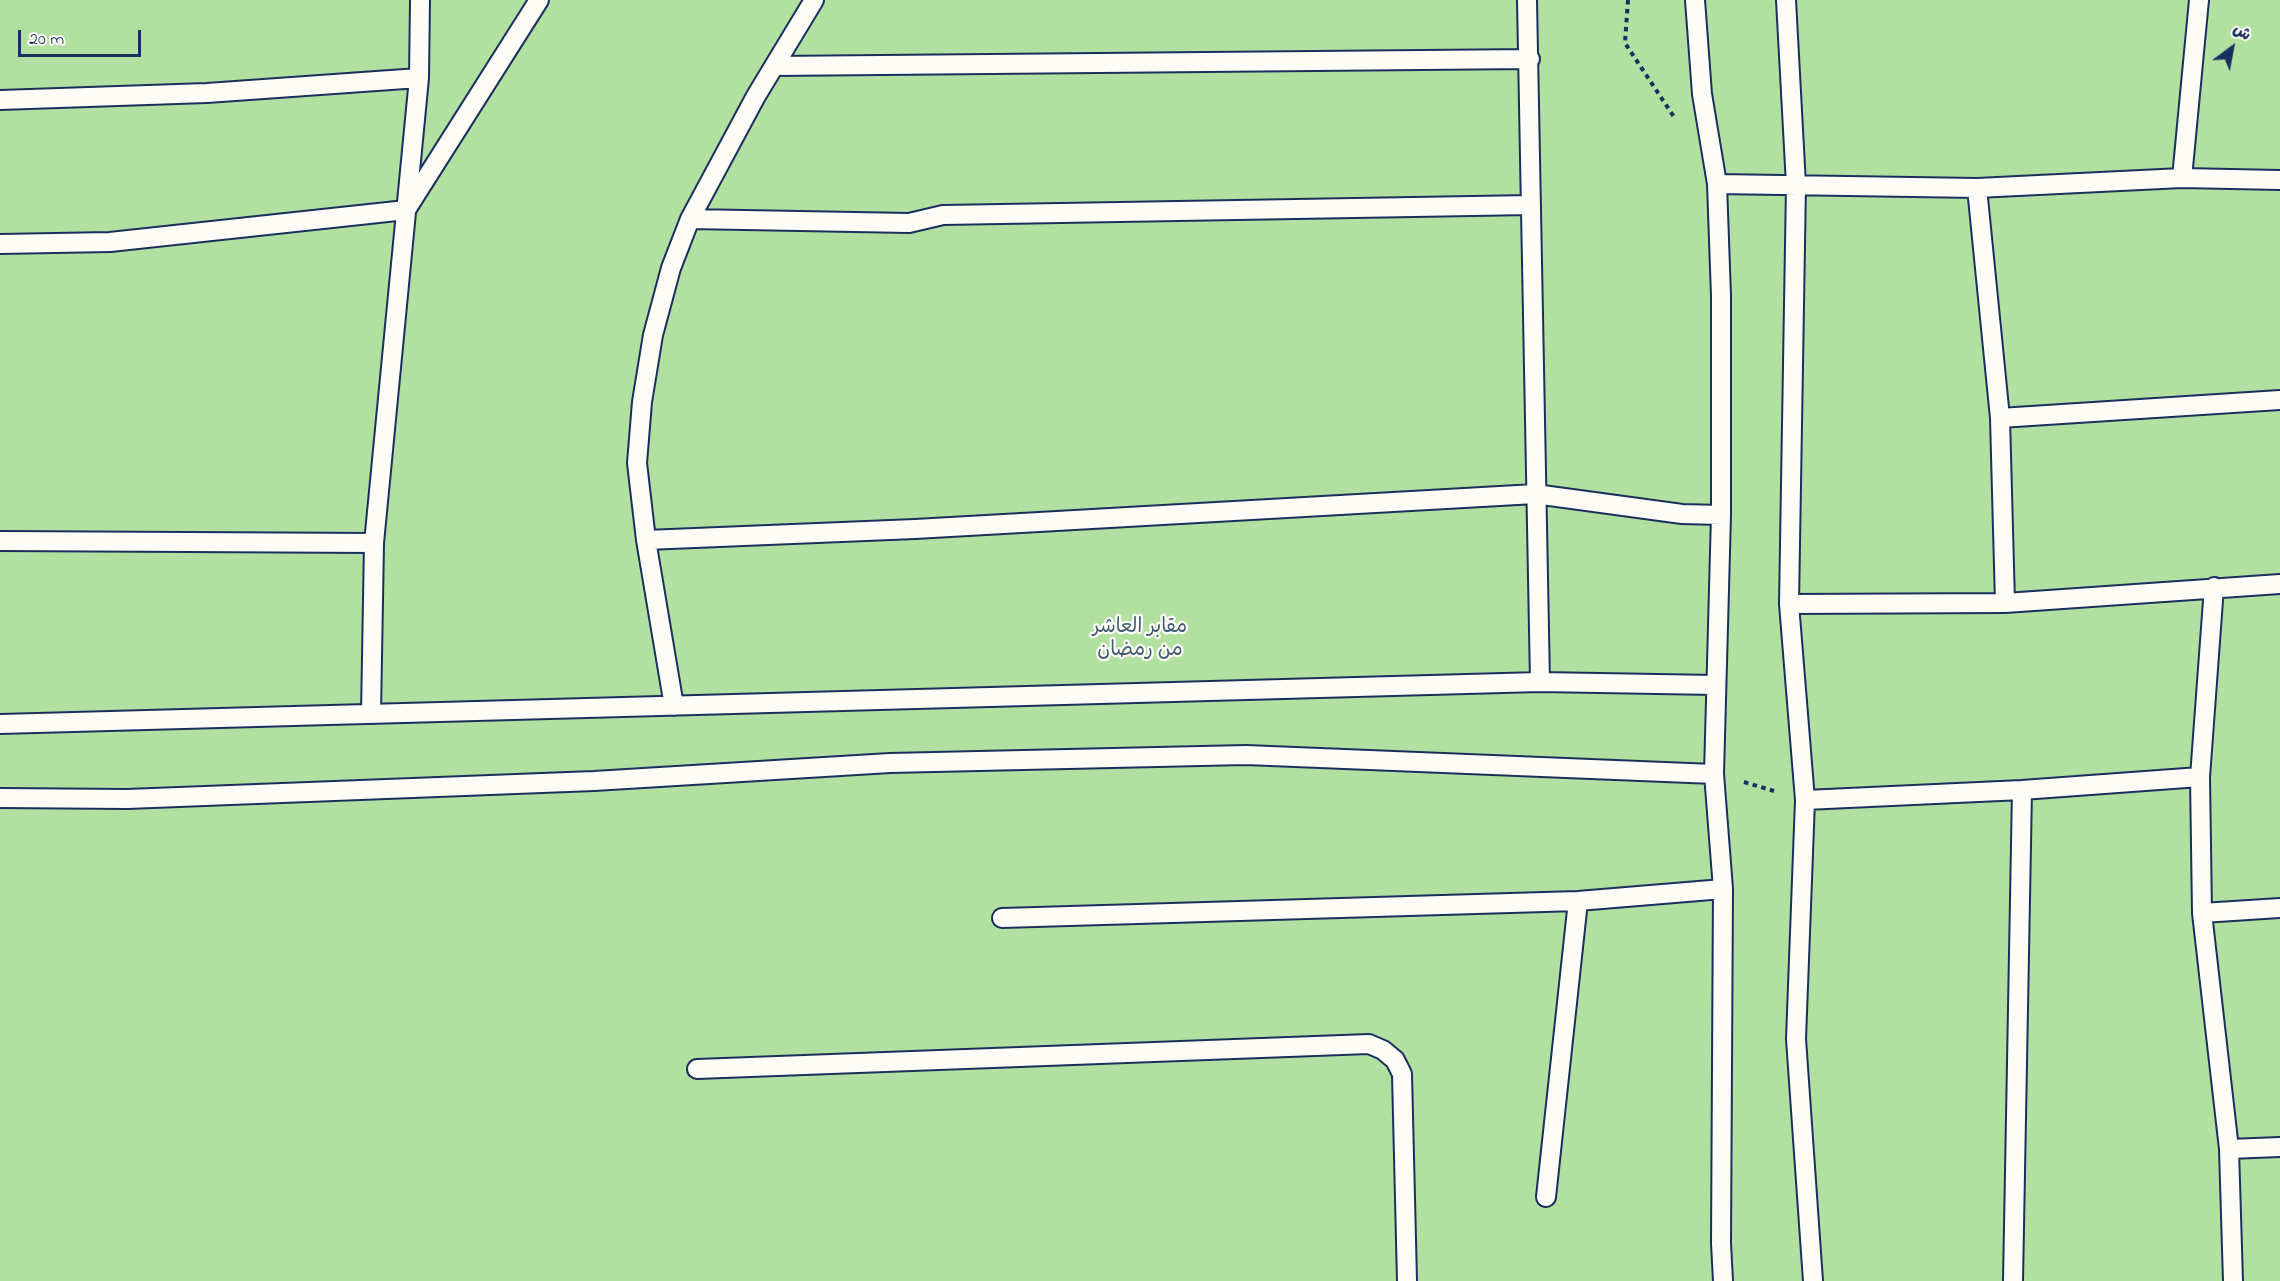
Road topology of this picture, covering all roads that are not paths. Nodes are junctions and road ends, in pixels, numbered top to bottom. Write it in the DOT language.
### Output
graph roads {
  1 [pos="420,0"];
  2 [pos="539,0"];
  3 [pos="814,0"];
  4 [pos="1527,0"];
  5 [pos="1695,0"];
  6 [pos="1786,0"];
  7 [pos="2199,0"];
  8 [pos="1530,59"];
  9 [pos="774,66"];
  10 [pos="419,78"];
  11 [pos="0,100"];
  12 [pos="2181,178"];
  13 [pos="2280,180"];
  14 [pos="1717,184"];
  15 [pos="1796,185"];
  16 [pos="1977,188"];
  17 [pos="1531,205"];
  18 [pos="406,210"];
  19 [pos="690,219"];
  20 [pos="0,243"];
  21 [pos="2280,400"];
  22 [pos="2000,418"];
  23 [pos="1535,494"];
  24 [pos="1721,515"];
  25 [pos="646,540"];
  26 [pos="0,541"];
  27 [pos="374,543"];
  28 [pos="2280,584"];
  29 [pos="2214,586"];
  30 [pos="2005,603"];
  31 [pos="1789,604"];
  32 [pos="1540,682"];
  33 [pos="1716,685"];
  34 [pos="674,706"];
  35 [pos="371,714"];
  36 [pos="0,724"];
  37 [pos="1714,774"];
  38 [pos="2200,777"];
  39 [pos="2022,790"];
  40 [pos="0,798"];
  41 [pos="1805,800"];
  42 [pos="1723,889"];
  43 [pos="1578,901"];
  44 [pos="2280,908"];
  45 [pos="2202,913"];
  46 [pos="1002,918"];
  47 [pos="697,1069"];
  48 [pos="2280,1146"];
  49 [pos="2229,1149"];
  50 [pos="1546,1197"];
  51 [pos="1407,1281"];
  52 [pos="1723,1281"];
  53 [pos="1813,1281"];
  54 [pos="2013,1281"];
  55 [pos="2233,1281"];
  1 -- 10 [label="lane"];
  2 -- 18 [label="lane"];
  3 -- 9 [label="lane"];
  4 -- 8 [label="lane"];
  5 -- 14 [label="lane"];
  6 -- 15 [label="lane"];
  7 -- 12 [label="lane"];
  8 -- 9 [label="lane"];
  8 -- 17 [label="lane"];
  9 -- 19 [label="lane"];
  10 -- 11 [label="lane"];
  10 -- 18 [label="lane"];
  12 -- 13 [label="lane"];
  12 -- 16 [label="lane"];
  14 -- 15 [label="lane"];
  14 -- 24 [label="lane"];
  15 -- 16 [label="lane"];
  15 -- 31 [label="lane"];
  16 -- 22 [label="lane"];
  17 -- 19 [label="lane"];
  17 -- 23 [label="lane"];
  18 -- 20 [label="lane"];
  18 -- 27 [label="lane"];
  19 -- 25 [label="lane"];
  21 -- 22 [label="lane"];
  22 -- 30 [label="lane"];
  23 -- 24 [label="lane"];
  23 -- 25 [label="lane"];
  23 -- 32 [label="lane"];
  24 -- 33 [label="lane"];
  25 -- 34 [label="lane"];
  26 -- 27 [label="lane"];
  27 -- 35 [label="lane"];
  28 -- 29 [label="lane"];
  29 -- 30 [label="lane"];
  29 -- 38 [label="lane"];
  30 -- 31 [label="lane"];
  31 -- 41 [label="lane"];
  32 -- 33 [label="lane"];
  32 -- 34 [label="lane"];
  33 -- 37 [label="lane"];
  34 -- 35 [label="lane"];
  35 -- 36 [label="lane"];
  37 -- 40 [label="lane"];
  37 -- 42 [label="lane"];
  38 -- 39 [label="lane"];
  38 -- 45 [label="lane"];
  39 -- 41 [label="lane"];
  39 -- 54 [label="lane"];
  41 -- 53 [label="lane"];
  42 -- 43 [label="lane"];
  42 -- 52 [label="lane"];
  43 -- 46 [label="lane"];
  43 -- 50 [label="lane"];
  44 -- 45 [label="lane"];
  45 -- 49 [label="lane"];
  47 -- 51 [label="lane"];
  48 -- 49 [label="lane"];
  49 -- 55 [label="lane"];
}
